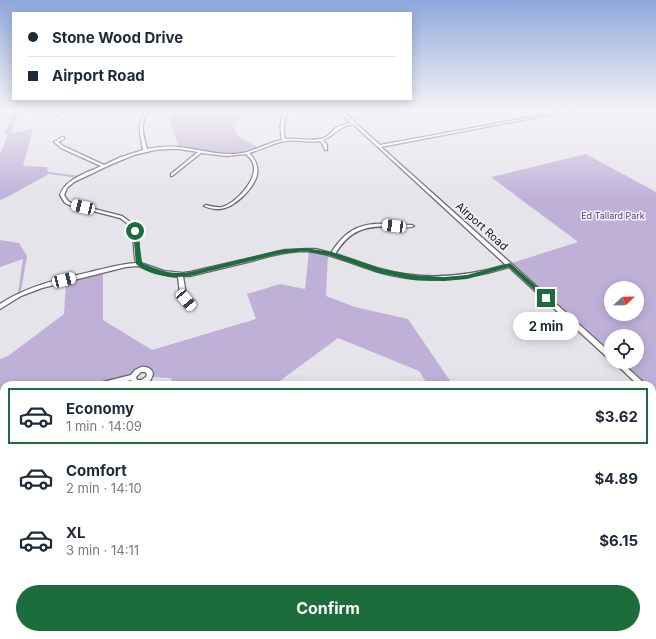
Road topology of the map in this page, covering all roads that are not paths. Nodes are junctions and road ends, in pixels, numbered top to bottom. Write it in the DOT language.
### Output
graph roads {
  1 [pos="60,140"];
  2 [pos="144,140"];
  3 [pos="284,140"];
  4 [pos="321,140"];
  5 [pos="373,140"];
  6 [pos="413,140"];
  7 [pos="380,146"];
  8 [pos="326,149"];
  9 [pos="146,150"];
  10 [pos="200,152"];
  11 [pos="247,153"];
  12 [pos="104,166"];
  13 [pos="172,175"];
  14 [pos="206,206"];
  15 [pos="412,226"];
  16 [pos="332,254"];
  17 [pos="139,264"];
  18 [pos="510,265"];
  19 [pos="180,276"];
  20 [pos="0,307"];
  21 [pos="192,307"];
  22 [pos="604,351"];
  23 [pos="625,369"];
  24 [pos="133,377"];
  25 [pos="118,381"];
  26 [pos="638,381"];
  1 -- 12 [label="street"];
  2 -- 9 [label="street"];
  3 -- 4 [label="street"];
  3 -- 11 [label="street"];
  4 -- 8 [label="street"];
  5 -- 7 [label="street, Airport Road"];
  6 -- 7 [label="street"];
  7 -- 18 [label="street, Airport Road"];
  9 -- 10 [label="street"];
  9 -- 12 [label="street"];
  10 -- 11 [label="street"];
  10 -- 13 [label="street"];
  11 -- 14 [label="street"];
  12 -- 17 [label="street"];
  15 -- 16 [label="street"];
  16 -- 18 [label="street"];
  16 -- 19 [label="street"];
  17 -- 19 [label="street"];
  17 -- 20 [label="street"];
  18 -- 22 [label="street, Airport Road"];
  19 -- 21 [label="street"];
  23 -- 26 [label="street"];
  24 -- 25 [label="street"];
}
